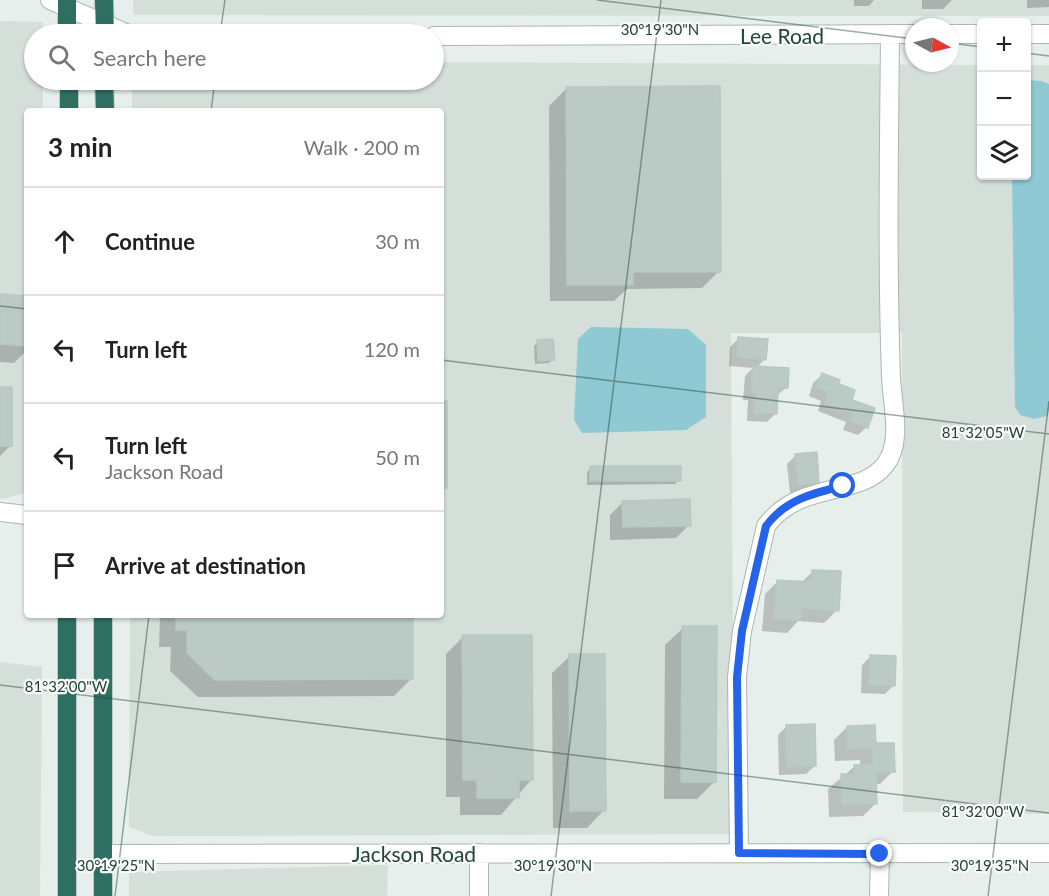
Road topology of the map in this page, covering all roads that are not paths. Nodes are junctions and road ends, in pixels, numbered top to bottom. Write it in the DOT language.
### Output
graph roads {
  1 [pos="104,0"];
  2 [pos="61,2"];
  3 [pos="65,24"];
  4 [pos="98,24"];
  5 [pos="105,24"];
  6 [pos="890,34"];
  7 [pos="905,34"];
  8 [pos="959,34"];
  9 [pos="977,34"];
  10 [pos="1031,34"];
  11 [pos="1049,34"];
  12 [pos="444,36"];
  13 [pos="69,90"];
  14 [pos="105,90"];
  15 [pos="69,108"];
  16 [pos="105,108"];
  17 [pos="0,512"];
  18 [pos="24,515"];
  19 [pos="67,618"];
  20 [pos="104,618"];
  21 [pos="479,853"];
  22 [pos="739,853"];
  23 [pos="1049,853"];
  24 [pos="103,854"];
  25 [pos="880,854"];
  26 [pos="67,896"];
  27 [pos="103,896"];
  28 [pos="479,896"];
  29 [pos="879,896"];
  1 -- 5 [label="highway"];
  2 -- 3 [label="highway"];
  2 -- 4 [label="street"];
  6 -- 7 [label="street, Lee Road"];
  6 -- 12 [label="street, Lee Road"];
  6 -- 22 [label="street"];
  8 -- 9 [label="street"];
  10 -- 11 [label="street"];
  13 -- 15 [label="highway"];
  14 -- 16 [label="highway"];
  17 -- 18 [label="street"];
  19 -- 26 [label="highway"];
  20 -- 24 [label="highway"];
  21 -- 22 [label="street, Jackson Road"];
  21 -- 24 [label="street, Jackson Road"];
  21 -- 28 [label="street"];
  22 -- 25 [label="street, Jackson Road"];
  23 -- 25 [label="street, Jackson Road"];
  24 -- 27 [label="highway"];
  25 -- 29 [label="street"];
}
